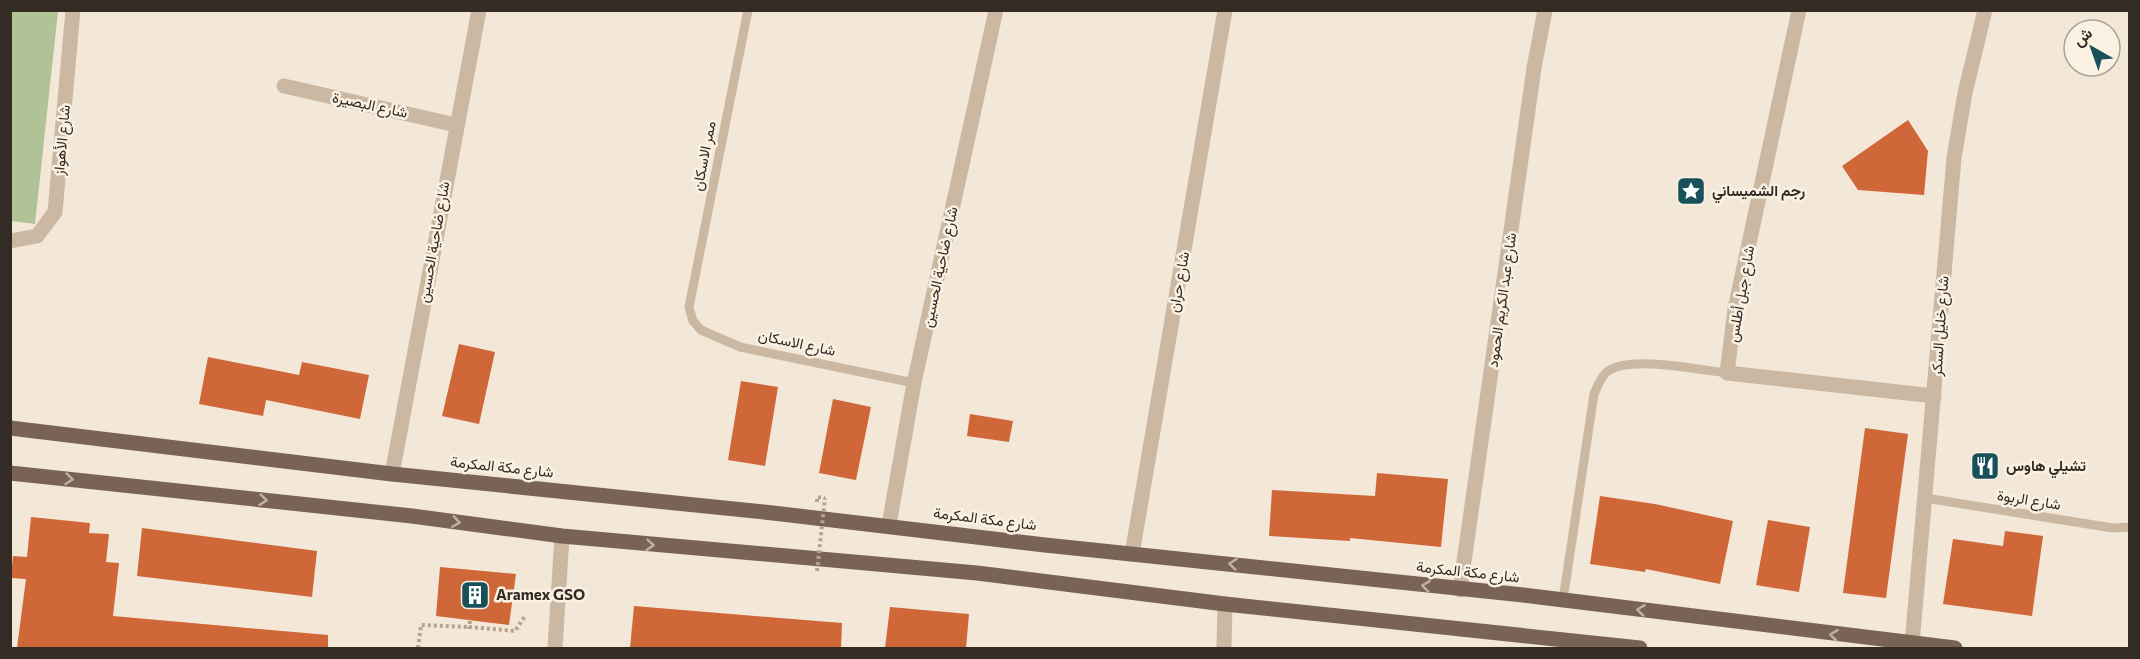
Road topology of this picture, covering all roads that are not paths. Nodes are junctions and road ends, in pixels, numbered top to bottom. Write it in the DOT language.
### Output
graph roads {
  1 [pos="74,10"];
  2 [pos="479,10"];
  3 [pos="748,10"];
  4 [pos="996,10"];
  5 [pos="1225,10"];
  6 [pos="1545,10"];
  7 [pos="1799,10"];
  8 [pos="1985,10"];
  9 [pos="284,86"];
  10 [pos="456,124"];
  11 [pos="10,241"];
  12 [pos="689,307"];
  13 [pos="1727,373"];
  14 [pos="914,383"];
  15 [pos="1934,396"];
  16 [pos="10,428"];
  17 [pos="10,473"];
  18 [pos="392,474"];
  19 [pos="1925,498"];
  20 [pos="889,525"];
  21 [pos="2130,527"];
  22 [pos="562,536"];
  23 [pos="1132,554"];
  24 [pos="1460,590"];
  25 [pos="1563,600"];
  26 [pos="1225,604"];
  27 [pos="1912,644"];
  28 [pos="555,648"];
  29 [pos="1224,648"];
  30 [pos="1640,648"];
  31 [pos="1955,648"];
  1 -- 11 [label="street, شارع الأهواز"];
  2 -- 10 [label="street, شارع ضاحية الحسين"];
  3 -- 12 [label="lane, ممر الاسكان"];
  4 -- 14 [label="street, شارع ضاحية الحسين"];
  5 -- 23 [label="street, شارع حران"];
  6 -- 24 [label="street, شارع عبد الكريم الحمود"];
  7 -- 13 [label="street, شارع جبل أطلس"];
  8 -- 15 [label="street, شارع خليل السكر"];
  9 -- 10 [label="street, شارع البصيرة"];
  10 -- 18 [label="street, شارع ضاحية الحسين"];
  12 -- 14 [label="lane, شارع الاسكان"];
  13 -- 15 [label="street"];
  13 -- 25 [label="lane"];
  14 -- 20 [label="street, شارع ضاحية الحسين"];
  15 -- 19 [label="street, شارع خليل السكر"];
  16 -- 18 [label="main road, شارع مكة المكرمة"];
  17 -- 22 [label="main road, one-way"];
  18 -- 20 [label="main road, شارع مكة المكرمة"];
  19 -- 21 [label="lane, شارع الربوة"];
  19 -- 27 [label="street, شارع خليل السكر"];
  20 -- 23 [label="main road, شارع مكة المكرمة"];
  22 -- 26 [label="main road, one-way"];
  22 -- 28 [label="street"];
  24 -- 23 [label="main road, شارع مكة المكرمة, one-way"];
  24 -- 25 [label="main road, شارع مكة المكرمة"];
  27 -- 25 [label="main road, شارع مكة المكرمة, one-way"];
  26 -- 29 [label="street"];
  26 -- 30 [label="main road"];
  27 -- 31 [label="main road, شارع مكة المكرمة"];
}
